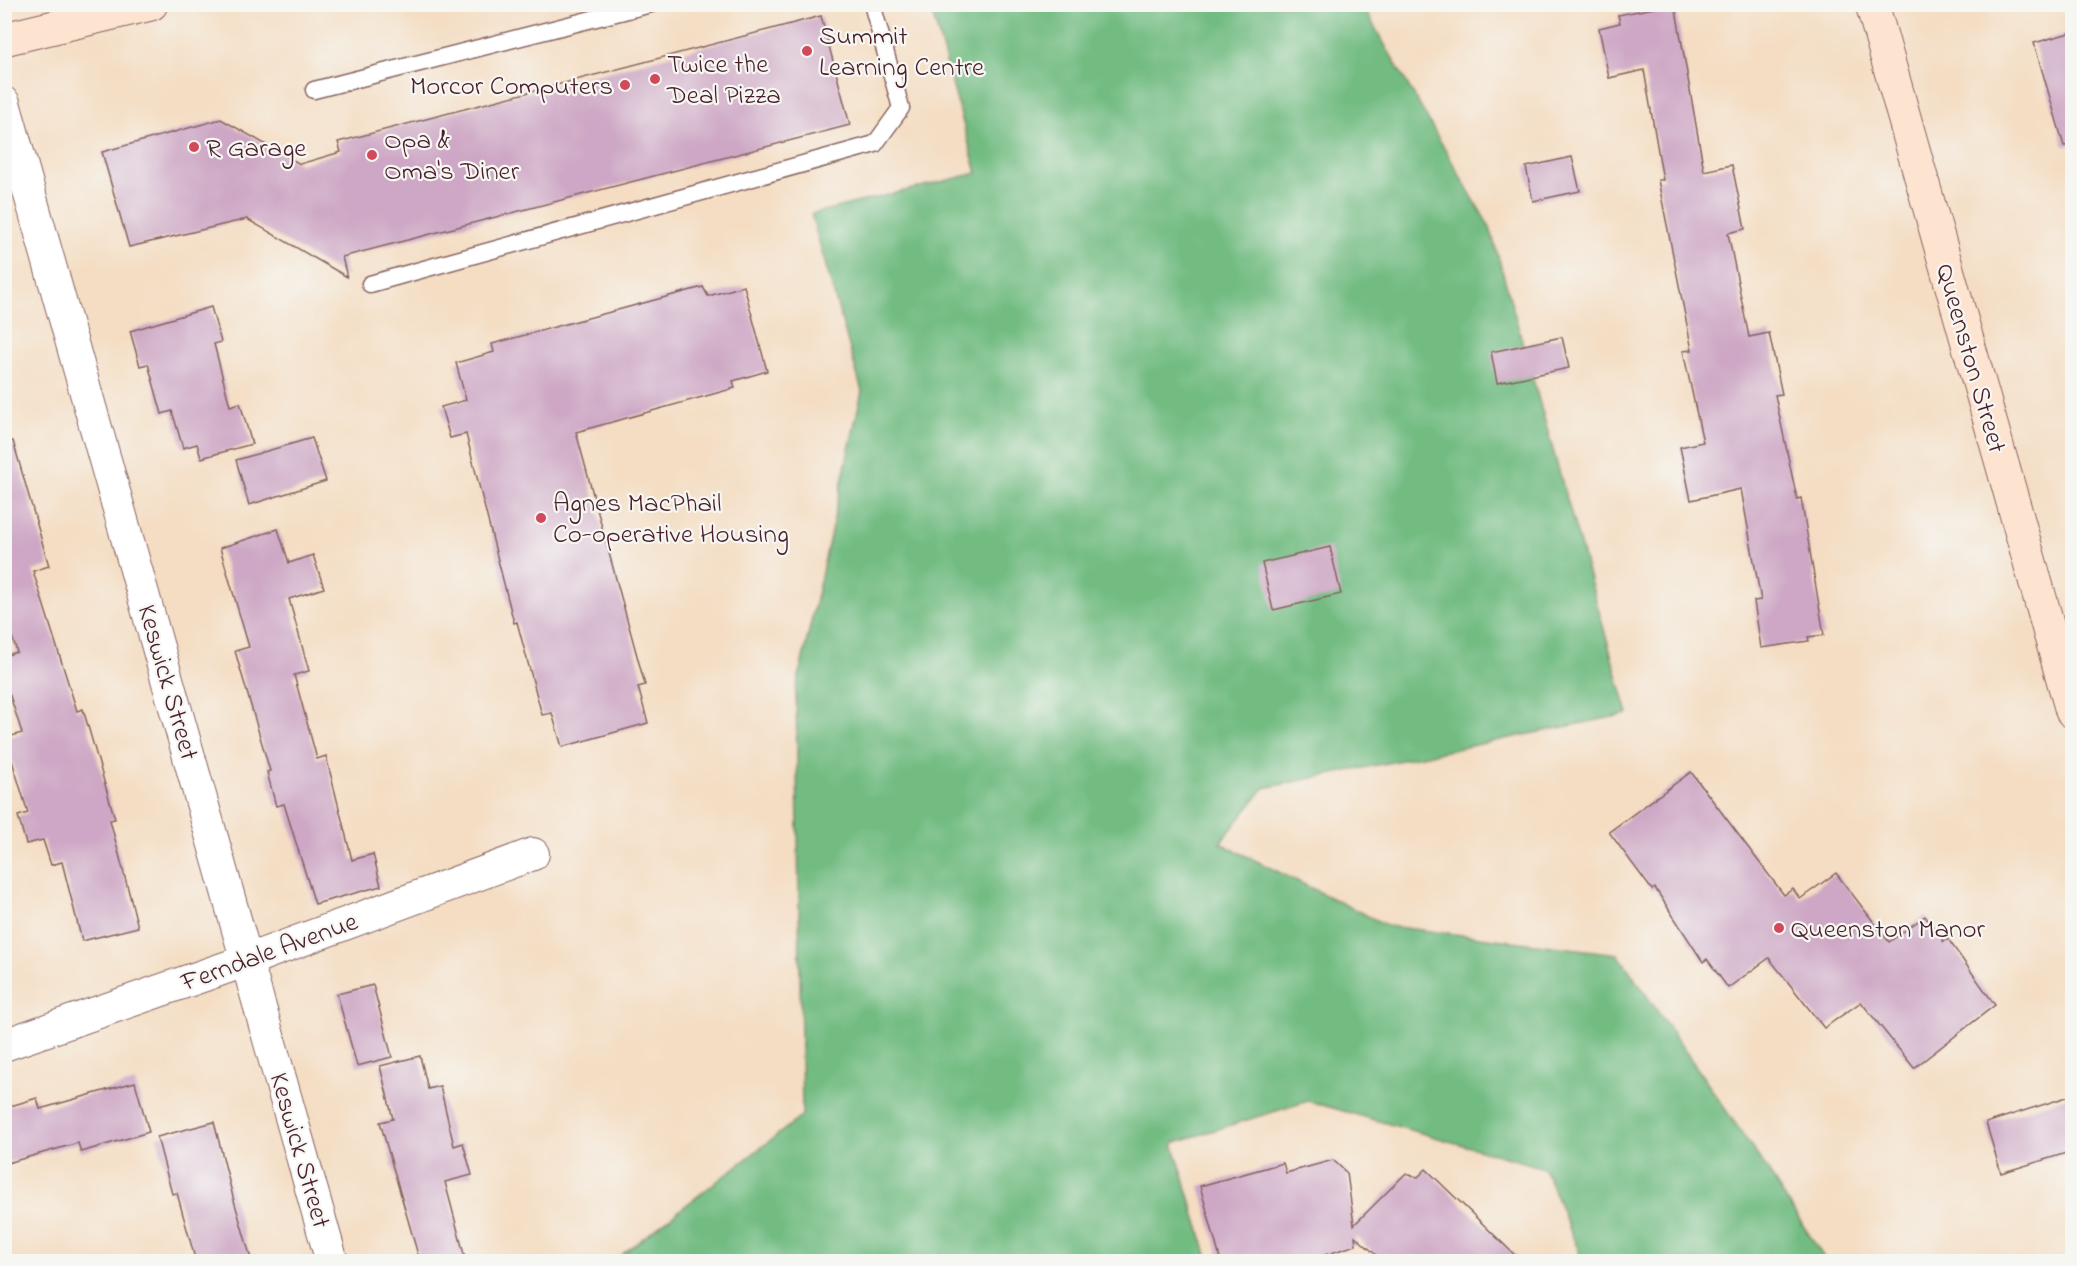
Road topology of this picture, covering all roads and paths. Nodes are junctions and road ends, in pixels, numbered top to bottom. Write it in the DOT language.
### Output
graph roads {
  1 [pos="151,4"];
  2 [pos="651,4"];
  3 [pos="872,4"];
  4 [pos="1872,4"];
  5 [pos="95,12"];
  6 [pos="4,39"];
  7 [pos="314,90"];
  8 [pos="4,103"];
  9 [pos="370,284"];
  10 [pos="2073,711"];
  11 [pos="533,854"];
  12 [pos="248,960"];
  13 [pos="4,1045"];
  14 [pos="332,1262"];
  1 -- 5 [label="main road"];
  2 -- 7 [label="lane"];
  3 -- 9 [label="lane"];
  4 -- 10 [label="main road, Queenston Street"];
  5 -- 6 [label="main road"];
  8 -- 12 [label="street, Keswick Street"];
  11 -- 12 [label="street, Ferndale Avenue"];
  12 -- 13 [label="street, Ferndale Avenue"];
  12 -- 14 [label="street, Keswick Street"];
}
